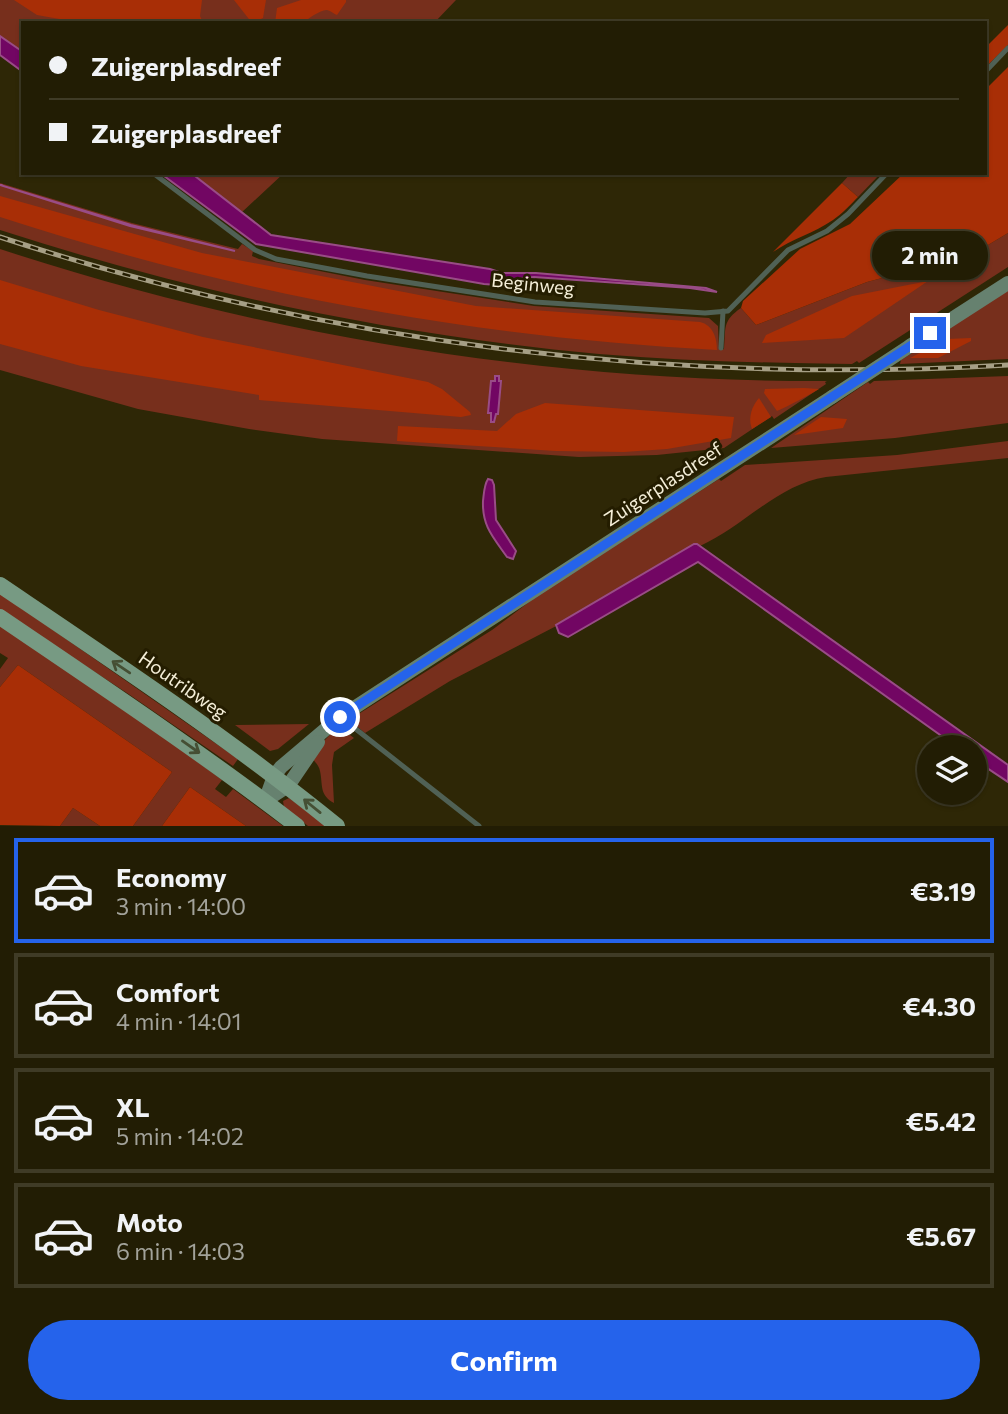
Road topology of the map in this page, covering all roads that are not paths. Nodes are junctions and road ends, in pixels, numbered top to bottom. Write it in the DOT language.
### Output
graph roads {
  1 [pos="1008,48"];
  2 [pos="987,70"];
  3 [pos="156,175"];
  4 [pos="885,175"];
  5 [pos="1008,283"];
  6 [pos="723,311"];
  7 [pos="721,348"];
  8 [pos="0,585"];
  9 [pos="0,617"];
  10 [pos="340,717"];
  11 [pos="274,776"];
  12 [pos="288,786"];
  13 [pos="265,801"];
  14 [pos="297,826"];
  15 [pos="337,826"];
  16 [pos="479,826"];
  1 -- 2 [label="lane"];
  3 -- 6 [label="lane, Beginweg"];
  4 -- 6 [label="lane"];
  5 -- 10 [label="main road, Zuigerplasdreef, bridge"];
  6 -- 7 [label="lane"];
  11 -- 8 [label="main road, Houtribweg, one-way"];
  9 -- 13 [label="main road, one-way"];
  10 -- 11 [label="main road, Zuigerplasdreef"];
  10 -- 12 [label="main road, Zuigerplasdreef"];
  10 -- 16 [label="lane"];
  11 -- 12 [label="main road, Houtribweg"];
  11 -- 13 [label="main road, Zuigerplasdreef"];
  12 -- 13 [label="main road, Zuigerplasdreef"];
  15 -- 12 [label="main road, Houtribweg, one-way"];
  13 -- 14 [label="main road"];
}
